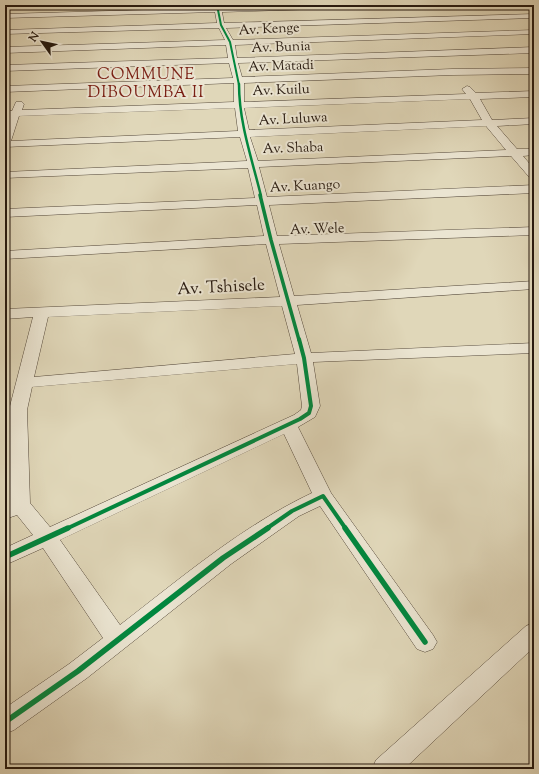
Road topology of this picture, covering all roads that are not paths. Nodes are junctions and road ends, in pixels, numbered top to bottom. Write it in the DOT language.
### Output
graph roads {
  1 [pos="49,5"];
  2 [pos="378,5"];
  3 [pos="218,8"];
  4 [pos="503,9"];
  5 [pos="393,10"];
  6 [pos="45,15"];
  7 [pos="5,16"];
  8 [pos="512,16"];
  9 [pos="534,16"];
  10 [pos="402,20"];
  11 [pos="221,25"];
  12 [pos="41,30"];
  13 [pos="5,32"];
  14 [pos="534,33"];
  15 [pos="420,36"];
  16 [pos="230,42"];
  17 [pos="39,49"];
  18 [pos="5,50"];
  19 [pos="534,50"];
  20 [pos="433,54"];
  21 [pos="232,60"];
  22 [pos="5,68"];
  23 [pos="534,71"];
  24 [pos="452,72"];
  25 [pos="29,78"];
  26 [pos="239,81"];
  27 [pos="5,89"];
  28 [pos="534,94"];
  29 [pos="473,96"];
  30 [pos="239,105"];
  31 [pos="10,114"];
  32 [pos="534,121"];
  33 [pos="489,123"];
  34 [pos="244,134"];
  35 [pos="5,143"];
  36 [pos="514,152"];
  37 [pos="534,152"];
  38 [pos="253,164"];
  39 [pos="5,175"];
  40 [pos="534,176"];
  41 [pos="534,189"];
  42 [pos="261,202"];
  43 [pos="5,213"];
  44 [pos="534,231"];
  45 [pos="271,240"];
  46 [pos="5,255"];
  47 [pos="534,285"];
  48 [pos="289,301"];
  49 [pos="42,312"];
  50 [pos="5,314"];
  51 [pos="534,348"];
  52 [pos="304,358"];
  53 [pos="24,383"];
  54 [pos="288,424"];
  55 [pos="323,496"];
  56 [pos="13,509"];
  57 [pos="47,537"];
  58 [pos="5,557"];
  59 [pos="534,633"];
  60 [pos="117,640"];
  61 [pos="425,642"];
  62 [pos="5,722"];
  63 [pos="385,769"];
  1 -- 6 [label="street"];
  2 -- 3 [label="street"];
  3 -- 6 [label="street"];
  3 -- 11 [label="street"];
  4 -- 8 [label="street"];
  5 -- 10 [label="street"];
  6 -- 7 [label="street"];
  6 -- 12 [label="street"];
  8 -- 9 [label="street"];
  8 -- 10 [label="street"];
  8 -- 14 [label="street"];
  10 -- 11 [label="street"];
  10 -- 15 [label="street"];
  11 -- 12 [label="street"];
  11 -- 16 [label="street"];
  12 -- 13 [label="street"];
  12 -- 17 [label="street"];
  14 -- 15 [label="street, Av. Kenge"];
  15 -- 16 [label="street, Av. Kenge"];
  15 -- 20 [label="street"];
  16 -- 17 [label="street, Av. Kenge"];
  16 -- 21 [label="street"];
  17 -- 18 [label="street, Av. Kenge"];
  17 -- 25 [label="street"];
  19 -- 20 [label="street, Av. Bunia"];
  20 -- 21 [label="street, Av. Bunia"];
  20 -- 24 [label="street"];
  21 -- 25 [label="street, Av. Bunia"];
  21 -- 26 [label="street"];
  22 -- 25 [label="street, Av. Bunia"];
  23 -- 24 [label="street, Av. Matadi"];
  24 -- 26 [label="street, Av. Matadi"];
  24 -- 29 [label="street"];
  25 -- 26 [label="street, Av. Matadi"];
  25 -- 27 [label="street, Av. Matadi"];
  25 -- 31 [label="street"];
  26 -- 30 [label="street"];
  28 -- 29 [label="street, Av. Kuilu"];
  29 -- 30 [label="street, Av. Kuilu"];
  29 -- 33 [label="street"];
  30 -- 31 [label="street, Av. Kuilu"];
  30 -- 34 [label="street"];
  31 -- 35 [label="street"];
  32 -- 33 [label="street, Av. Luluwa"];
  33 -- 34 [label="street, Av. Luluwa"];
  33 -- 36 [label="street"];
  34 -- 35 [label="street, Av. Luluwa"];
  34 -- 38 [label="street"];
  36 -- 37 [label="street, Av. Shaba"];
  36 -- 38 [label="street, Av. Shaba"];
  36 -- 40 [label="street"];
  38 -- 39 [label="street, Av. Shaba"];
  38 -- 42 [label="street"];
  41 -- 42 [label="street, Av. Kuango"];
  42 -- 43 [label="street, Av. Kuango"];
  42 -- 45 [label="street"];
  44 -- 45 [label="street, Av. Wele"];
  45 -- 46 [label="street, Av. Wele"];
  45 -- 48 [label="street"];
  47 -- 48 [label="street, Av. Tshisele"];
  48 -- 49 [label="street, Av. Tshisele"];
  48 -- 52 [label="street"];
  49 -- 50 [label="street, Av. Tshisele"];
  49 -- 53 [label="street"];
  51 -- 52 [label="street"];
  52 -- 53 [label="street"];
  52 -- 54 [label="street"];
  53 -- 56 [label="street"];
  54 -- 55 [label="street"];
  54 -- 57 [label="street"];
  55 -- 60 [label="street"];
  55 -- 61 [label="street"];
  56 -- 57 [label="street"];
  57 -- 58 [label="street"];
  57 -- 60 [label="street"];
  59 -- 63 [label="street"];
  60 -- 62 [label="street"];
}
